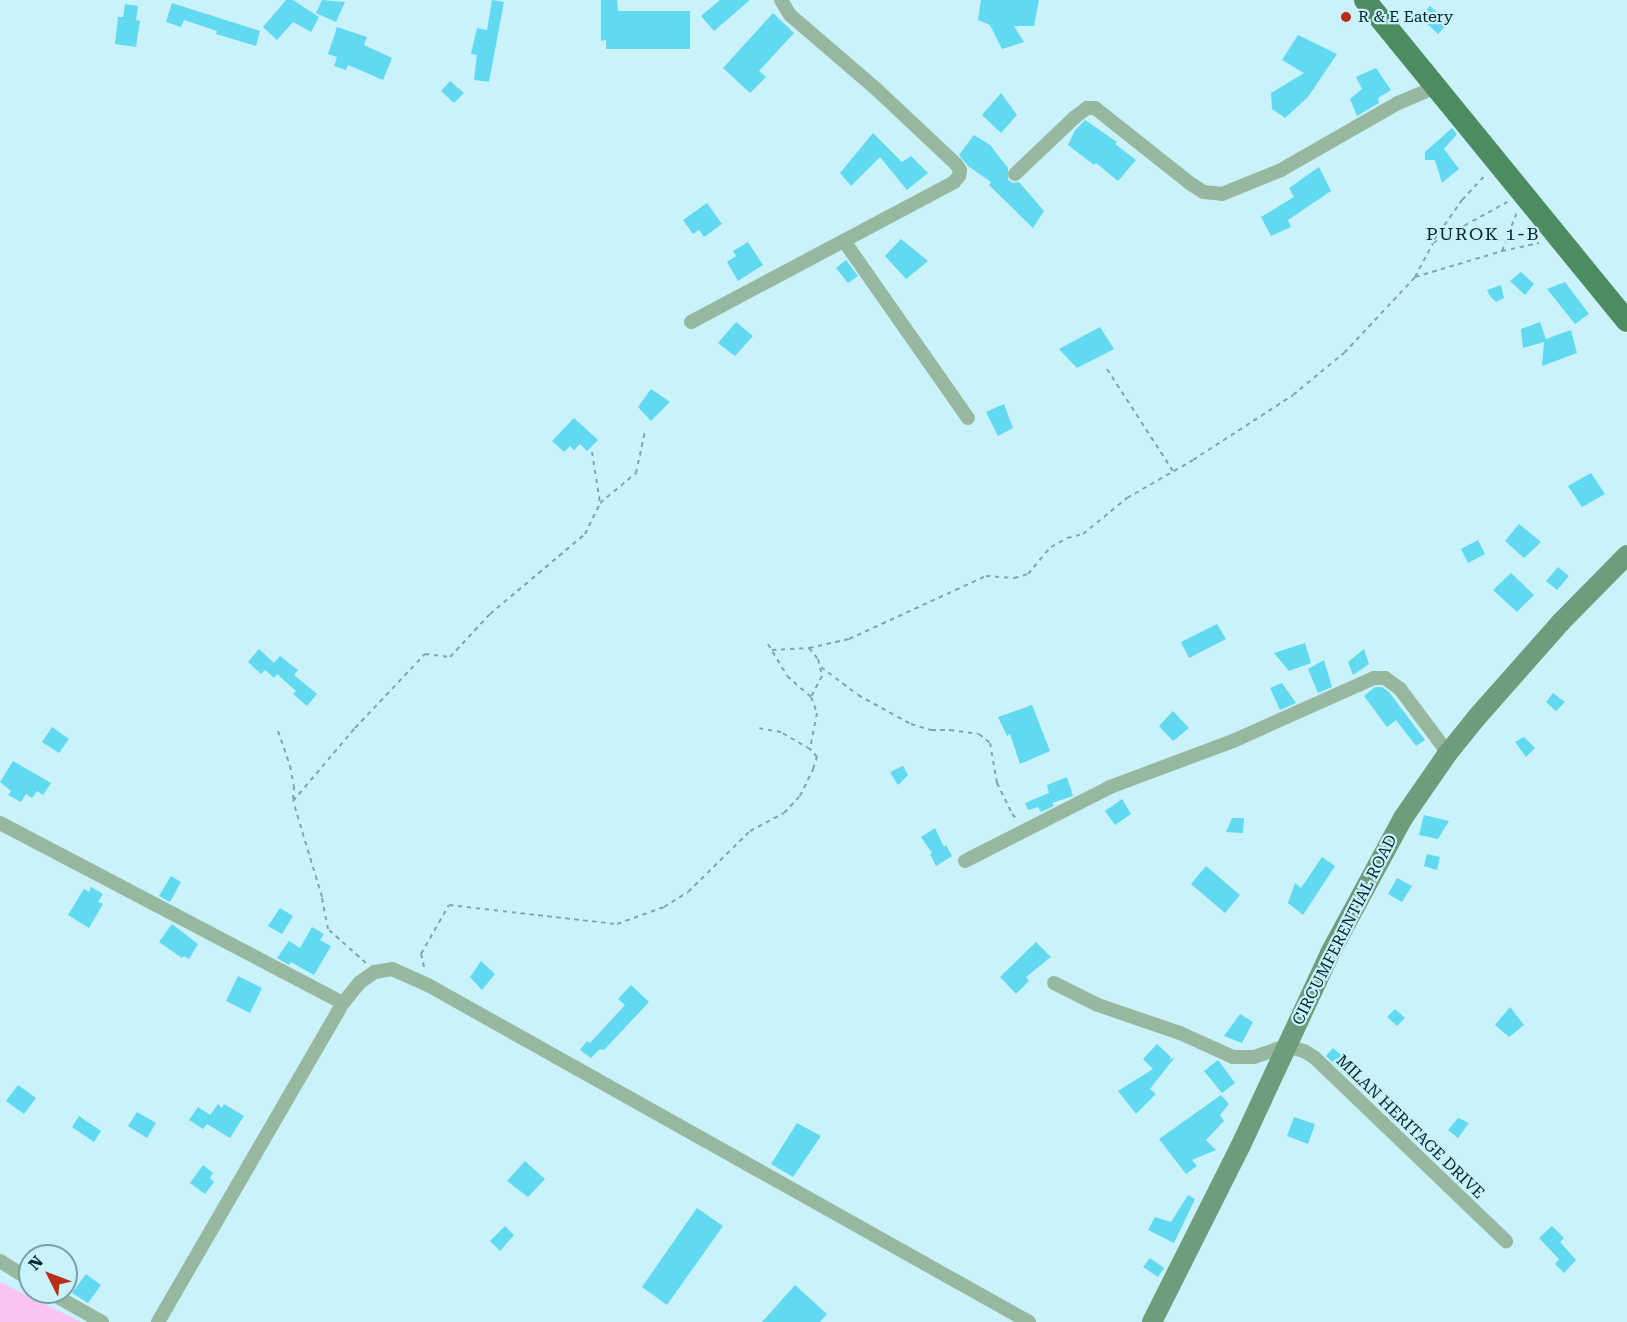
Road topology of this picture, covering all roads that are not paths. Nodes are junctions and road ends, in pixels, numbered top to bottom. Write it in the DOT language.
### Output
graph roads {
  1 [pos="781,0"];
  2 [pos="1365,0"];
  3 [pos="1436,87"];
  4 [pos="1015,174"];
  5 [pos="844,241"];
  6 [pos="1627,321"];
  7 [pos="691,322"];
  8 [pos="968,418"];
  9 [pos="1627,555"];
  10 [pos="1448,753"];
  11 [pos="0,824"];
  12 [pos="965,861"];
  13 [pos="1054,983"];
  14 [pos="343,1003"];
  15 [pos="1286,1046"];
  16 [pos="1506,1241"];
  17 [pos="0,1261"];
  18 [pos="18,1272"];
  19 [pos="70,1304"];
  20 [pos="102,1322"];
  21 [pos="158,1322"];
  22 [pos="1029,1322"];
  23 [pos="1152,1322"];
  1 -- 5 [label="street"];
  2 -- 3 [label="main road"];
  3 -- 4 [label="street"];
  3 -- 6 [label="main road"];
  5 -- 7 [label="street"];
  5 -- 8 [label="street"];
  9 -- 10 [label="main road, CIRCUMFERENTIAL ROAD"];
  10 -- 12 [label="street"];
  10 -- 15 [label="main road, CIRCUMFERENTIAL ROAD"];
  11 -- 14 [label="street"];
  13 -- 15 [label="street"];
  14 -- 21 [label="street"];
  14 -- 22 [label="street"];
  15 -- 16 [label="street, MILAN HERITAGE DRIVE"];
  15 -- 23 [label="main road, CIRCUMFERENTIAL ROAD"];
  17 -- 18 [label="street"];
  19 -- 20 [label="street"];
}
